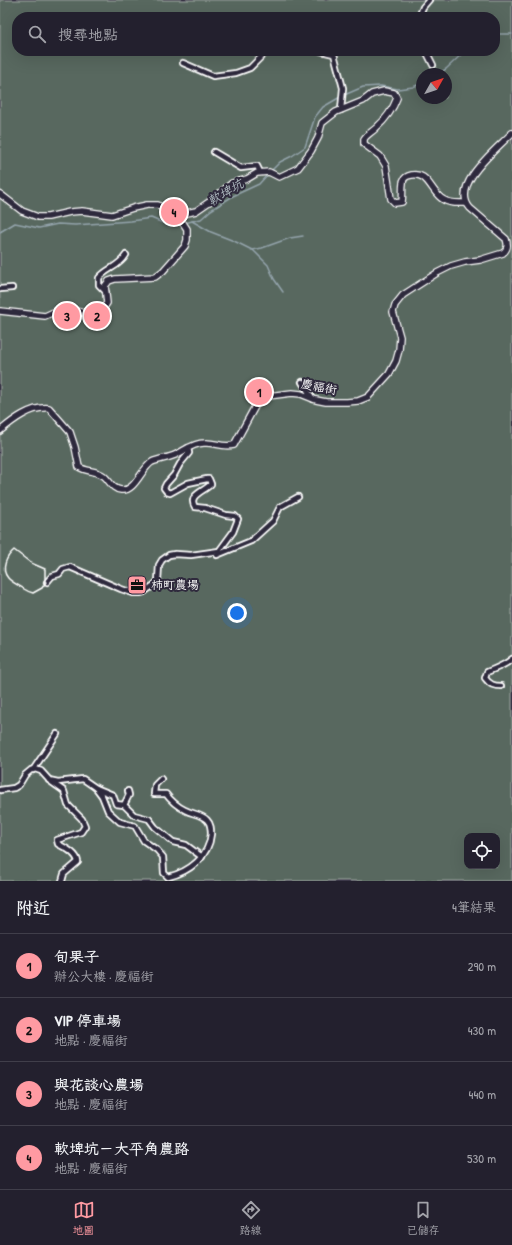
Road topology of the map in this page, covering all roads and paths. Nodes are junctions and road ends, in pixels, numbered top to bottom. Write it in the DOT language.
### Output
graph roads {
  1 [pos="429,0"];
  2 [pos="421,12"];
  3 [pos="263,56"];
  4 [pos="335,56"];
  5 [pos="428,56"];
  6 [pos="183,63"];
  7 [pos="433,65"];
  8 [pos="341,110"];
  9 [pos="512,133"];
  10 [pos="214,152"];
  11 [pos="259,172"];
  12 [pos="0,194"];
  13 [pos="466,203"];
  14 [pos="173,216"];
  15 [pos="126,255"];
  16 [pos="12,288"];
  17 [pos="0,289"];
  18 [pos="106,292"];
  19 [pos="0,311"];
  20 [pos="302,382"];
  21 [pos="314,399"];
  22 [pos="0,431"];
  23 [pos="188,448"];
  24 [pos="298,497"];
  25 [pos="211,553"];
  26 [pos="47,582"];
  27 [pos="512,659"];
  28 [pos="501,686"];
  29 [pos="57,734"];
  30 [pos="33,770"];
  31 [pos="161,779"];
  32 [pos="50,780"];
  33 [pos="96,788"];
  34 [pos="0,790"];
  35 [pos="128,791"];
  36 [pos="124,805"];
  37 [pos="202,858"];
  38 [pos="62,881"];
  1 -- 2 [label="street"];
  3 -- 6 [label="street"];
  4 -- 8 [label="street"];
  5 -- 7 [label="street"];
  8 -- 11 [label="street"];
  8 -- 13 [label="street"];
  9 -- 13 [label="street"];
  10 -- 11 [label="street"];
  11 -- 14 [label="street"];
  12 -- 14 [label="street"];
  13 -- 21 [label="street, 慶福街"];
  14 -- 18 [label="street"];
  15 -- 18 [label="street"];
  16 -- 17 [label="street"];
  18 -- 19 [label="street"];
  20 -- 21 [label="street"];
  21 -- 23 [label="street, 慶福街"];
  22 -- 23 [label="street, 慶福街"];
  23 -- 25 [label="street"];
  24 -- 25 [label="street"];
  25 -- 26 [label="street"];
  27 -- 28 [label="street"];
  29 -- 30 [label="street"];
  30 -- 32 [label="street"];
  30 -- 34 [label="street"];
  31 -- 37 [label="street"];
  32 -- 33 [label="street"];
  32 -- 38 [label="street"];
  33 -- 36 [label="street"];
  33 -- 37 [label="street"];
  35 -- 36 [label="street"];
  36 -- 37 [label="street"];
}
